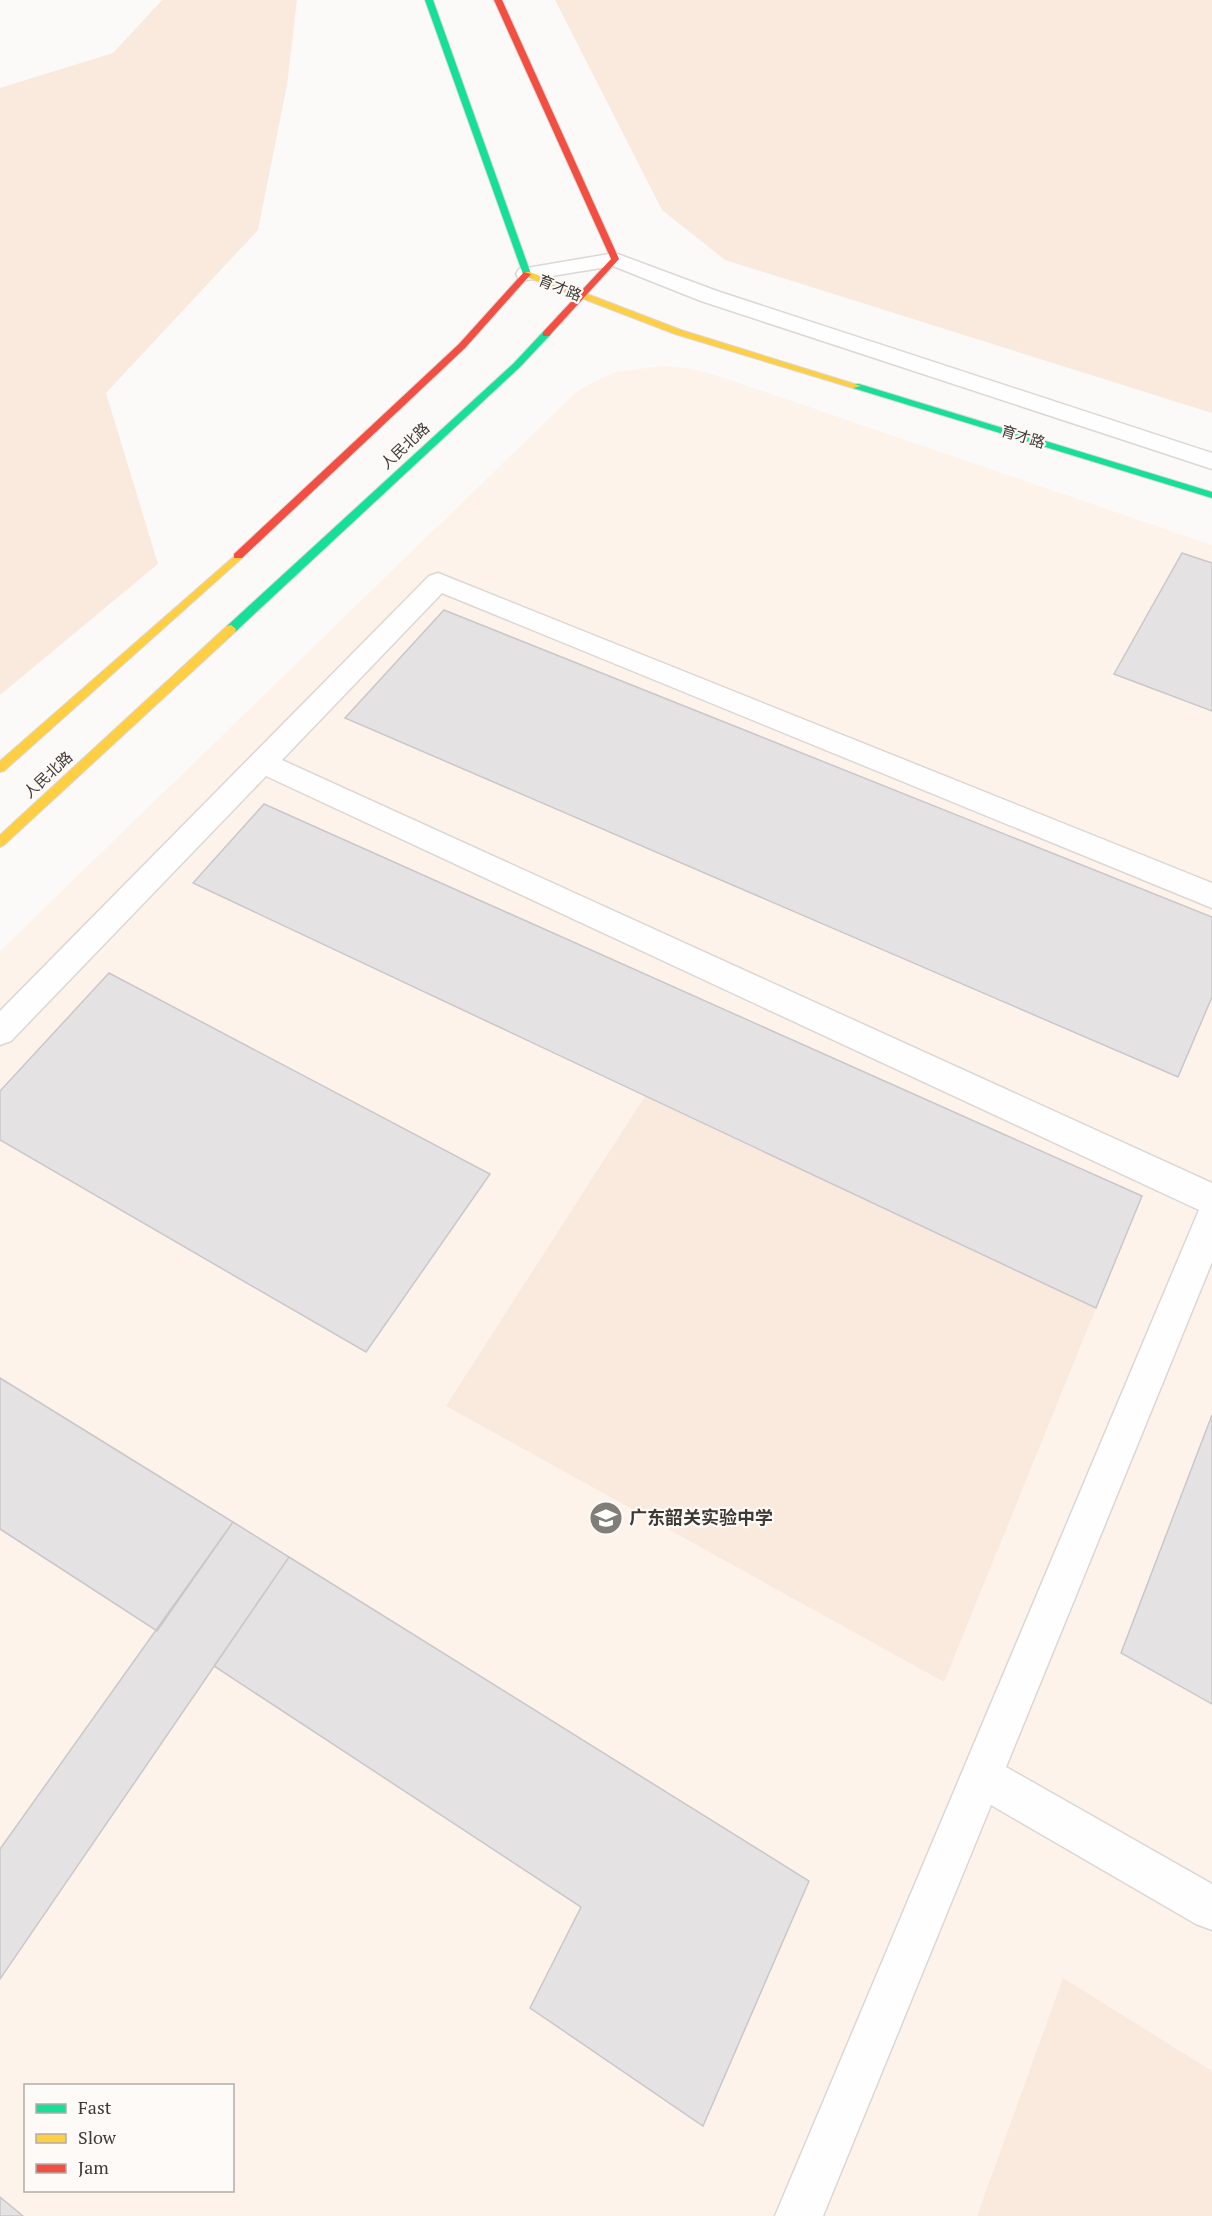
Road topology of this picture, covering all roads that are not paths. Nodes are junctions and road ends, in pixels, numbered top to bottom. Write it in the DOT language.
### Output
graph roads {
  1 [pos="429,0"];
  2 [pos="498,0"];
  3 [pos="615,259"];
  4 [pos="527,274"];
  5 [pos="581,296"];
  6 [pos="1212,461"];
  7 [pos="1212,495"];
  8 [pos="263,763"];
  9 [pos="0,768"];
  10 [pos="0,842"];
  11 [pos="1212,896"];
  12 [pos="0,1032"];
  13 [pos="1212,1200"];
  14 [pos="1212,1220"];
  15 [pos="981,1776"];
  16 [pos="1212,1908"];
  17 [pos="799,2216"];
  1 -- 4 [label="street"];
  2 -- 3 [label="street"];
  3 -- 4 [label="street, 育才路"];
  3 -- 5 [label="street, 人民北路"];
  3 -- 6 [label="street, 育才路"];
  4 -- 5 [label="street, 育才路"];
  4 -- 9 [label="street, 人民北路"];
  5 -- 7 [label="street, 育才路"];
  5 -- 10 [label="street, 人民北路"];
  8 -- 11 [label="street"];
  8 -- 12 [label="street"];
  8 -- 13 [label="street"];
  14 -- 15 [label="street"];
  15 -- 16 [label="street"];
  15 -- 17 [label="street"];
}
